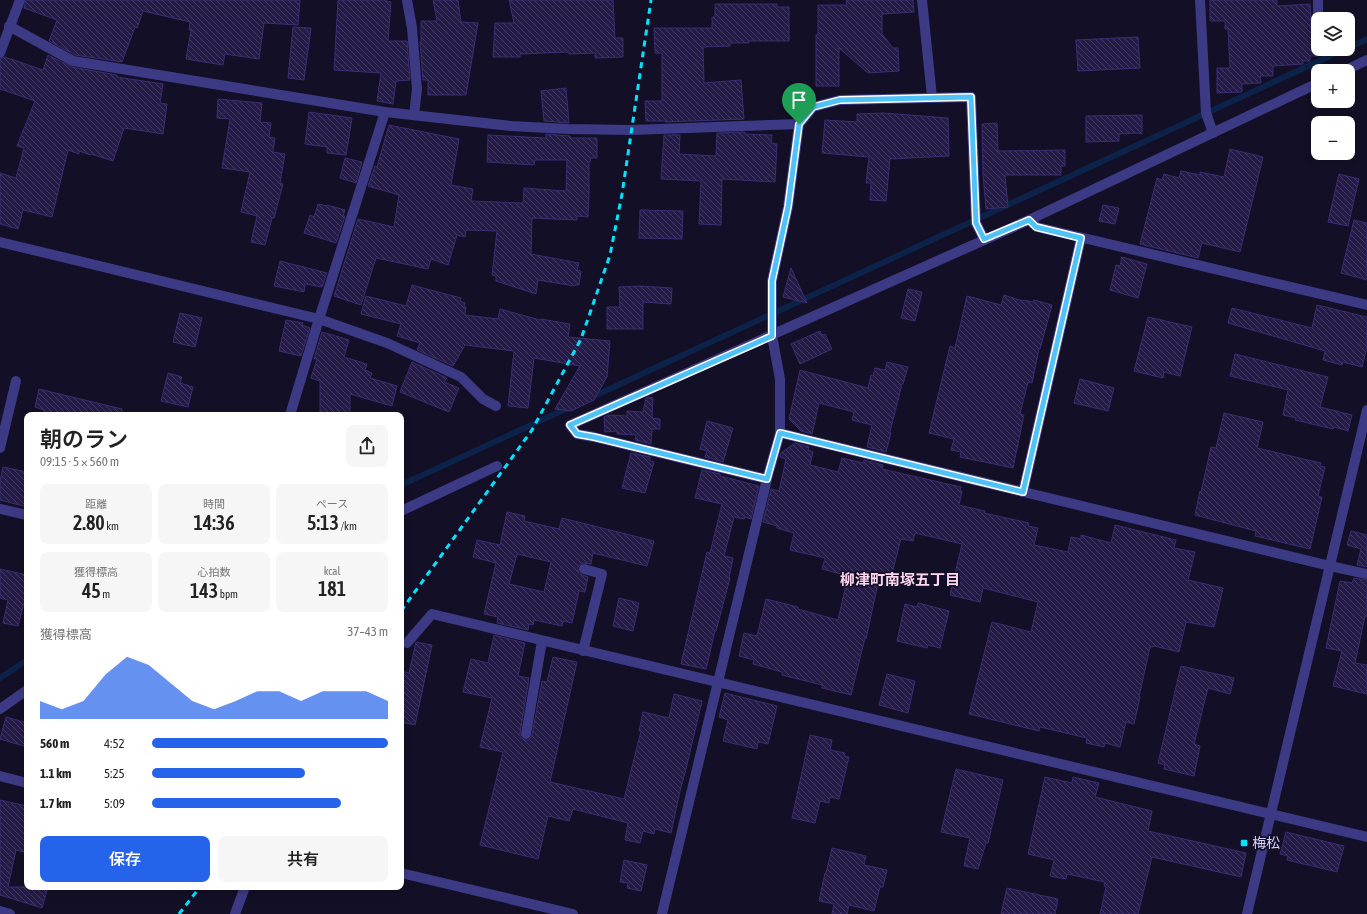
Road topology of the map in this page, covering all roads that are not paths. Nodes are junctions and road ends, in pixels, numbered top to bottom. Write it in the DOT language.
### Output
graph roads {
  1 [pos="20,0"];
  2 [pos="407,0"];
  3 [pos="922,0"];
  4 [pos="1200,0"];
  5 [pos="1318,0"];
  6 [pos="1318,12"];
  7 [pos="9,26"];
  8 [pos="0,53"];
  9 [pos="1367,60"];
  10 [pos="1355,66"];
  11 [pos="1311,86"];
  12 [pos="932,98"];
  13 [pos="385,112"];
  14 [pos="414,115"];
  15 [pos="799,124"];
  16 [pos="1213,133"];
  17 [pos="1029,220"];
  18 [pos="1081,238"];
  19 [pos="984,239"];
  20 [pos="0,242"];
  21 [pos="1367,306"];
  22 [pos="319,319"];
  23 [pos="772,336"];
  24 [pos="16,381"];
  25 [pos="496,406"];
  26 [pos="1367,410"];
  27 [pos="291,412"];
  28 [pos="780,433"];
  29 [pos="0,448"];
  30 [pos="497,466"];
  31 [pos="767,479"];
  32 [pos="1023,492"];
  33 [pos="0,509"];
  34 [pos="404,510"];
  35 [pos="24,515"];
  36 [pos="1330,566"];
  37 [pos="584,569"];
  38 [pos="1367,574"];
  39 [pos="542,641"];
  40 [pos="407,643"];
  41 [pos="583,651"];
  42 [pos="718,683"];
  43 [pos="24,692"];
  44 [pos="0,709"];
  45 [pos="526,734"];
  46 [pos="0,776"];
  47 [pos="24,782"];
  48 [pos="1271,814"];
  49 [pos="1367,838"];
  50 [pos="404,874"];
  51 [pos="244,890"];
  52 [pos="0,911"];
  53 [pos="10,914"];
  54 [pos="235,914"];
  55 [pos="573,914"];
  56 [pos="662,914"];
  57 [pos="1247,914"];
  1 -- 7 [label="street"];
  2 -- 14 [label="street"];
  3 -- 12 [label="street"];
  4 -- 16 [label="street"];
  5 -- 6 [label="street"];
  7 -- 8 [label="street"];
  7 -- 13 [label="street"];
  9 -- 10 [label="street"];
  11 -- 16 [label="street"];
  12 -- 15 [label="street"];
  12 -- 19 [label="street"];
  13 -- 14 [label="street"];
  13 -- 22 [label="street"];
  14 -- 15 [label="street"];
  15 -- 23 [label="street"];
  16 -- 17 [label="street"];
  17 -- 18 [label="street"];
  17 -- 19 [label="street"];
  18 -- 21 [label="street"];
  18 -- 32 [label="street"];
  19 -- 23 [label="street"];
  20 -- 22 [label="street"];
  22 -- 25 [label="street"];
  22 -- 27 [label="street"];
  23 -- 28 [label="street"];
  23 -- 31 [label="street"];
  24 -- 29 [label="street"];
  26 -- 36 [label="street"];
  28 -- 31 [label="street"];
  28 -- 32 [label="street"];
  30 -- 34 [label="street"];
  31 -- 42 [label="street"];
  32 -- 36 [label="street"];
  33 -- 35 [label="street"];
  36 -- 38 [label="street"];
  36 -- 48 [label="street"];
  37 -- 41 [label="street"];
  39 -- 40 [label="street"];
  39 -- 41 [label="street"];
  39 -- 45 [label="street"];
  41 -- 42 [label="street"];
  42 -- 48 [label="street"];
  42 -- 56 [label="street"];
  43 -- 44 [label="street"];
  46 -- 47 [label="street"];
  48 -- 49 [label="street"];
  48 -- 57 [label="street"];
  50 -- 55 [label="street"];
  51 -- 54 [label="street"];
  52 -- 53 [label="street"];
}
